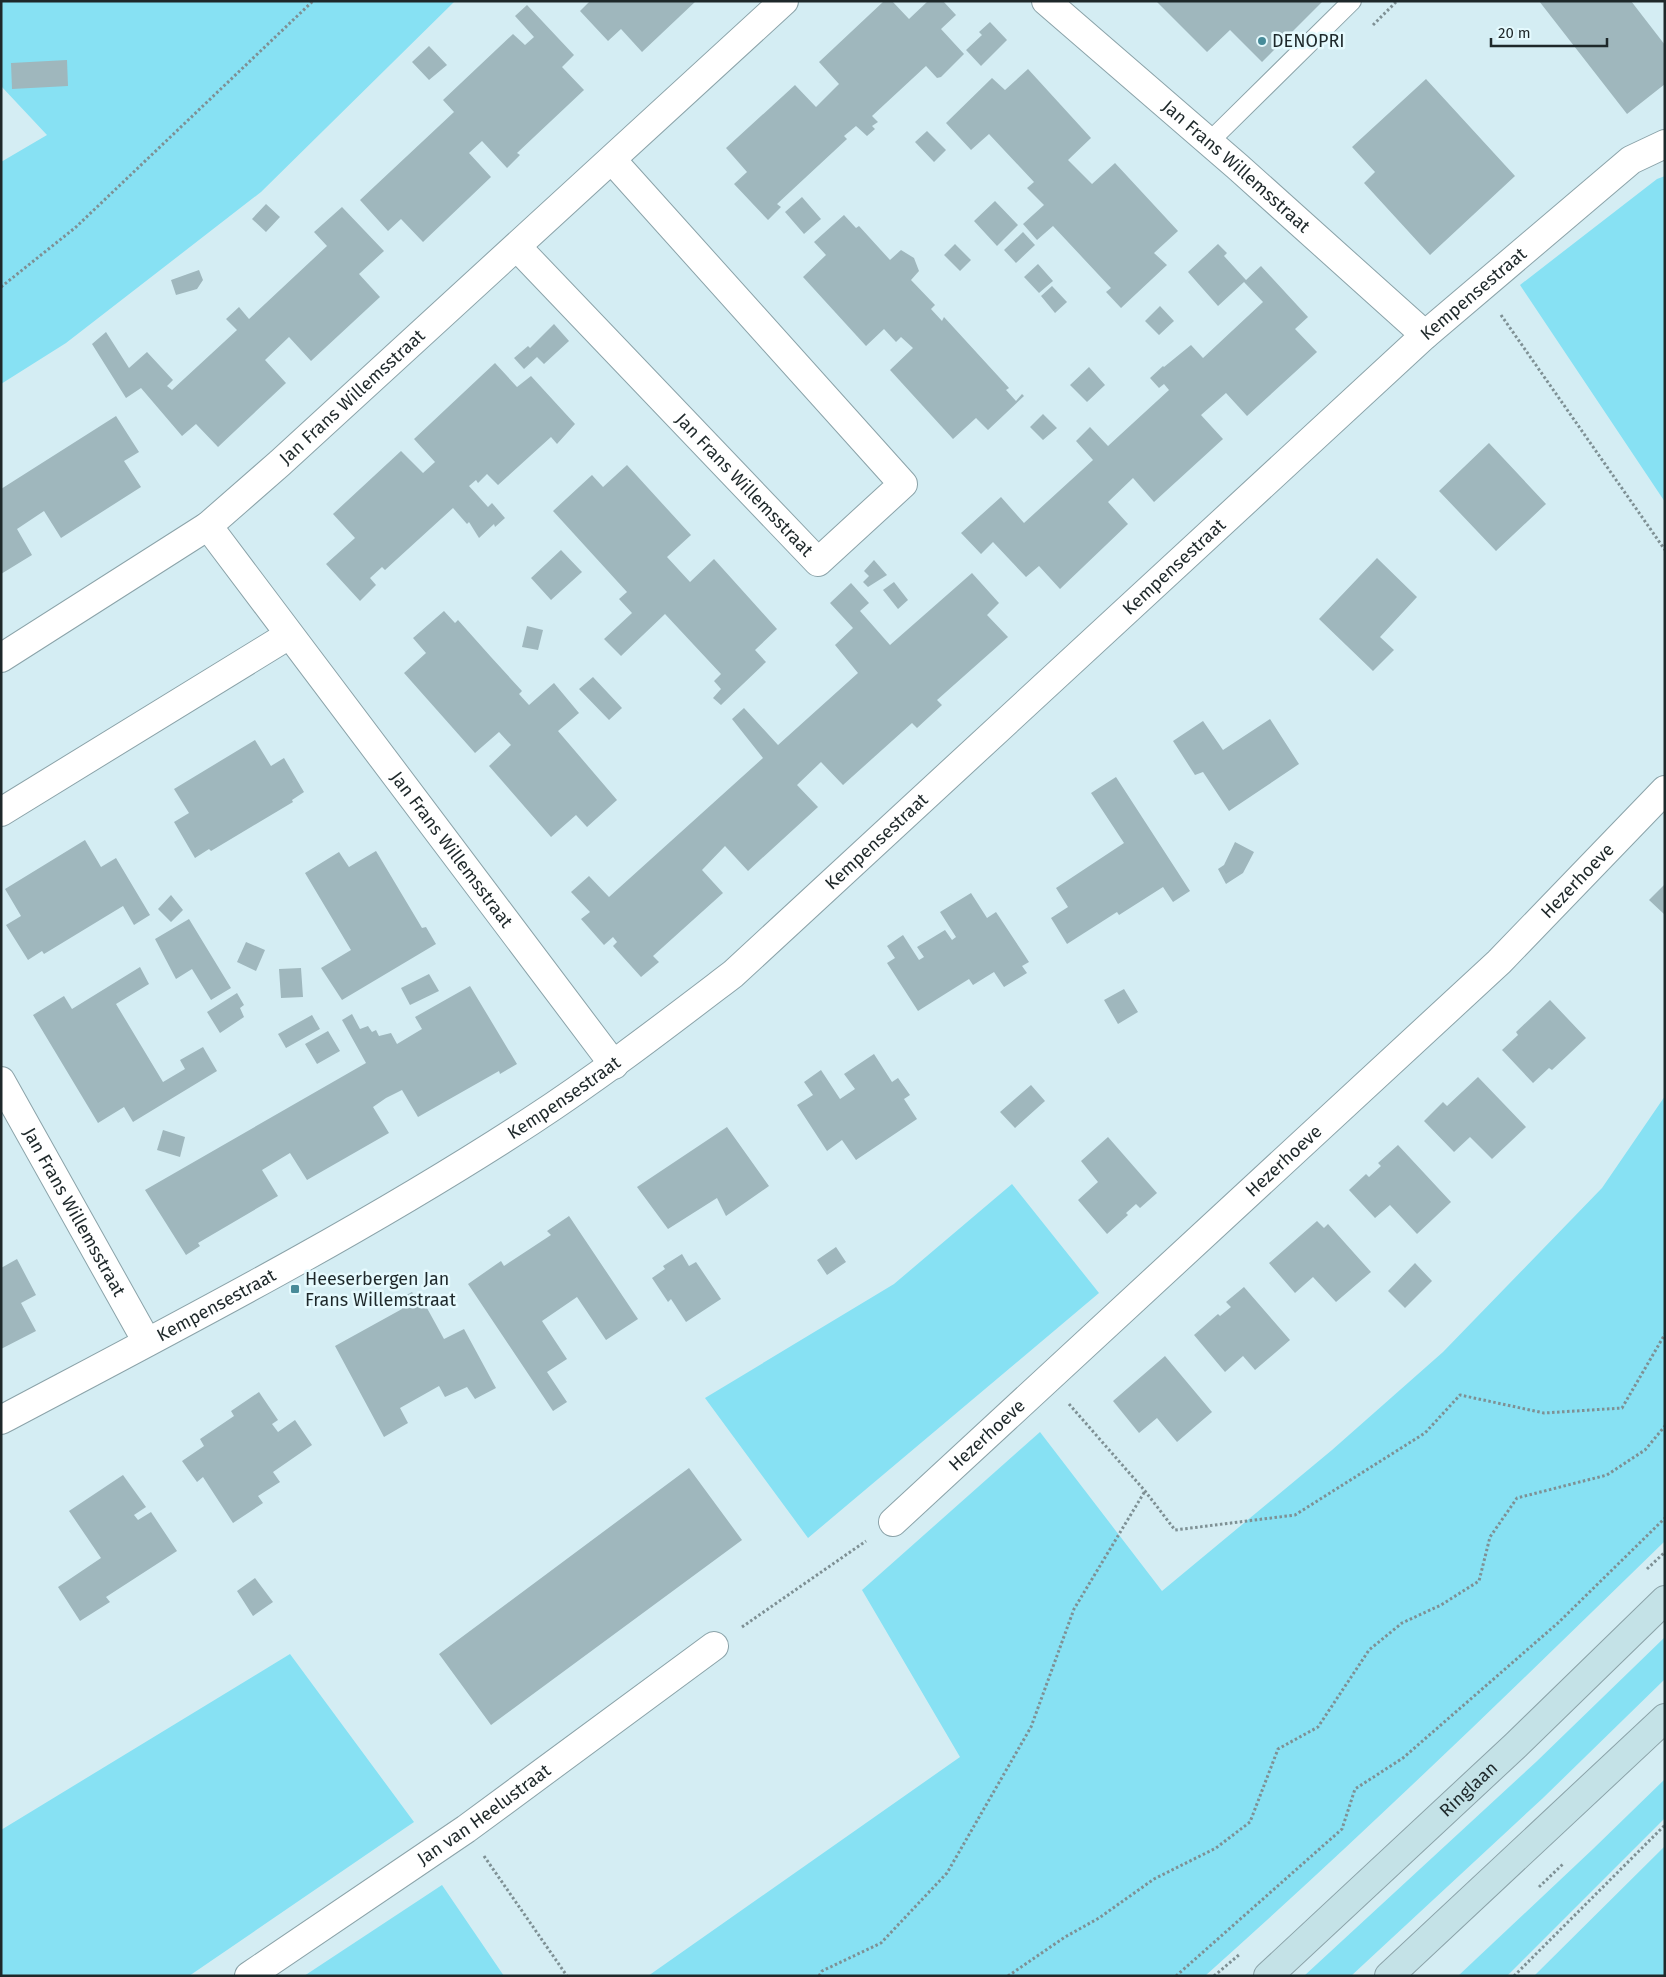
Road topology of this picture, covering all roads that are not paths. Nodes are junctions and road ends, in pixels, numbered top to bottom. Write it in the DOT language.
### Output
graph roads {
  1 [pos="784,1"];
  2 [pos="1046,1"];
  3 [pos="1352,1"];
  4 [pos="1209,142"];
  5 [pos="1665,144"];
  6 [pos="612,160"];
  7 [pos="517,247"];
  8 [pos="1425,335"];
  9 [pos="208,526"];
  10 [pos="289,635"];
  11 [pos="1,658"];
  12 [pos="1665,790"];
  13 [pos="1,812"];
  14 [pos="614,1065"];
  15 [pos="1,1082"];
  16 [pos="147,1342"];
  17 [pos="1,1420"];
  18 [pos="893,1522"];
  19 [pos="1665,1600"];
  20 [pos="714,1646"];
  21 [pos="1665,1718"];
  22 [pos="249,1976"];
  23 [pos="1268,1976"];
  24 [pos="1389,1976"];
  1 -- 6 [label="street, Jan Frans Willemsstraat"];
  2 -- 4 [label="street, Jan Frans Willemsstraat"];
  3 -- 4 [label="lane"];
  4 -- 8 [label="street, Jan Frans Willemsstraat"];
  5 -- 8 [label="street, Kempensestraat"];
  6 -- 7 [label="street, Jan Frans Willemsstraat"];
  6 -- 7 [label="street, Jan Frans Willemsstraat"];
  7 -- 9 [label="street, Jan Frans Willemsstraat"];
  8 -- 14 [label="street, Kempensestraat"];
  9 -- 10 [label="street, Jan Frans Willemsstraat"];
  9 -- 11 [label="street, Jan Frans Willemsstraat"];
  10 -- 13 [label="street"];
  10 -- 14 [label="street, Jan Frans Willemsstraat"];
  12 -- 18 [label="street, Hezerhoeve"];
  14 -- 16 [label="street, Kempensestraat"];
  15 -- 16 [label="street, Jan Frans Willemsstraat"];
  16 -- 17 [label="street, Kempensestraat"];
  19 -- 23 [label="main road, Ringlaan"];
  20 -- 22 [label="street, Jan van Heelustraat"];
  21 -- 24 [label="main road"];
}
